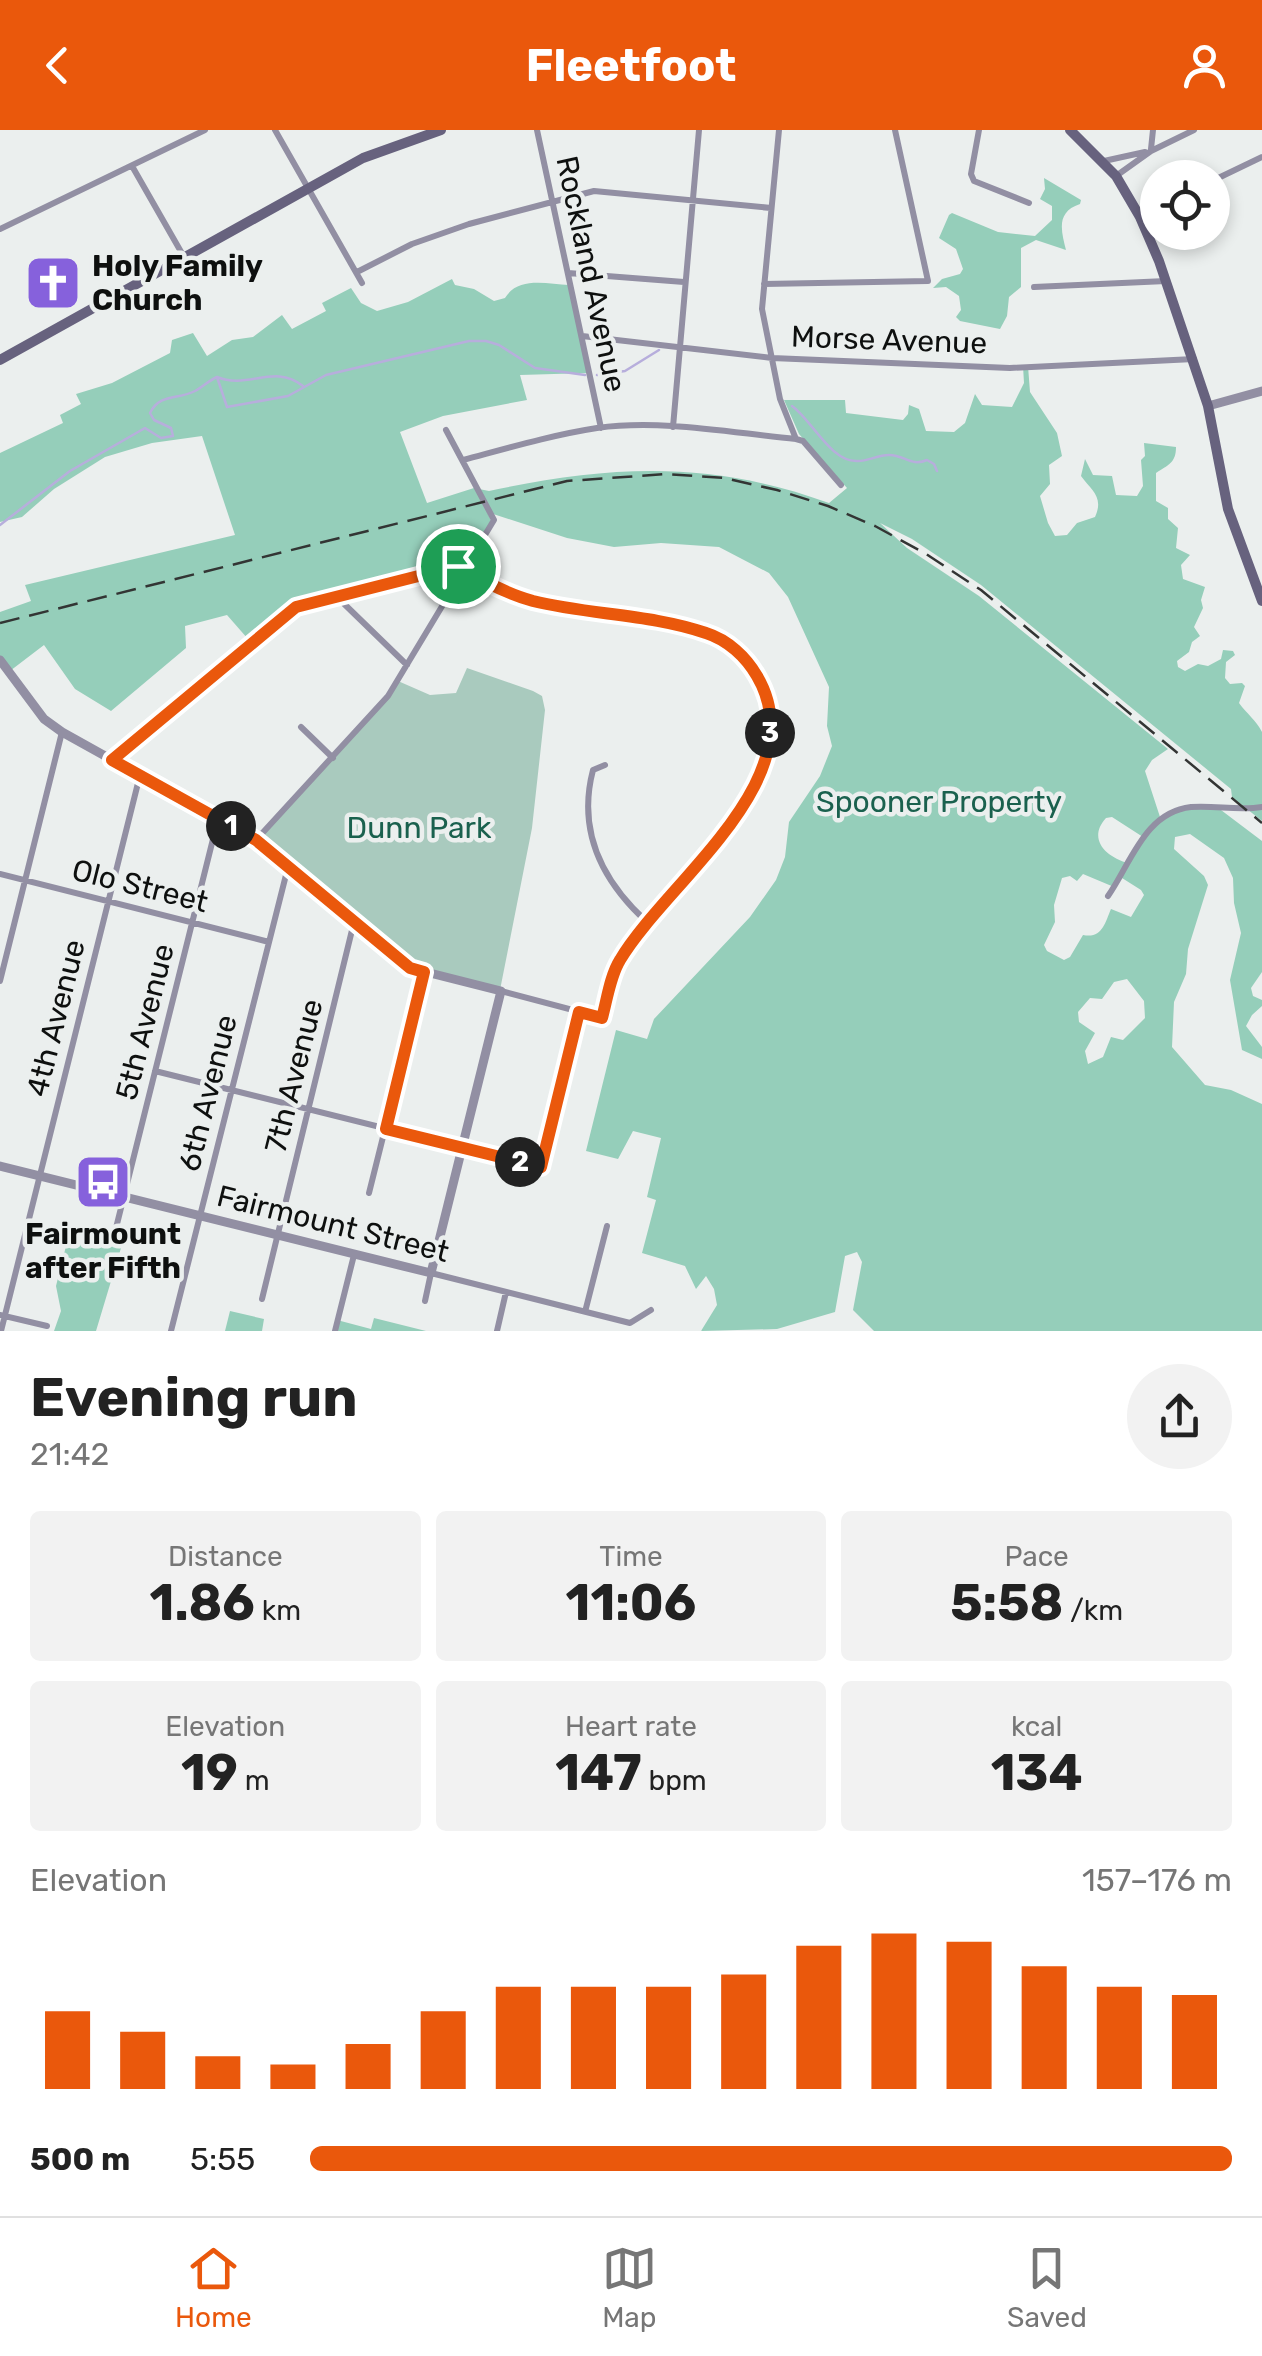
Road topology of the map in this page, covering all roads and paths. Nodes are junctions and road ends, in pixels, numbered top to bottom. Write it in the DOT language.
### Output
graph roads {
  1 [pos="204,130"];
  2 [pos="275,130"];
  3 [pos="441,130"];
  4 [pos="537,130"];
  5 [pos="700,130"];
  6 [pos="779,130"];
  7 [pos="895,130"];
  8 [pos="980,130"];
  9 [pos="1070,130"];
  10 [pos="1153,130"];
  11 [pos="1194,130"];
  12 [pos="1151,151"];
  13 [pos="1262,157"];
  14 [pos="1103,161"];
  15 [pos="132,166"];
  16 [pos="1230,173"];
  17 [pos="1116,176"];
  18 [pos="308,188"];
  19 [pos="692,200"];
  20 [pos="553,202"];
  21 [pos="1029,203"];
  22 [pos="771,208"];
  23 [pos="1140,217"];
  24 [pos="0,230"];
  25 [pos="1154,250"];
  26 [pos="184,257"];
  27 [pos="357,272"];
  28 [pos="568,274"];
  29 [pos="1167,281"];
  30 [pos="684,282"];
  31 [pos="362,283"];
  32 [pos="764,284"];
  33 [pos="1034,287"];
  34 [pos="582,336"];
  35 [pos="678,345"];
  36 [pos="772,358"];
  37 [pos="1194,359"];
  38 [pos="0,360"];
  39 [pos="1262,391"];
  40 [pos="1208,406"];
  41 [pos="672,427"];
  42 [pos="601,428"];
  43 [pos="446,430"];
  44 [pos="796,439"];
  45 [pos="463,460"];
  46 [pos="841,485"];
  47 [pos="465,570"];
  48 [pos="336,596"];
  49 [pos="1262,601"];
  50 [pos="0,660"];
  51 [pos="408,665"];
  52 [pos="301,727"];
  53 [pos="62,732"];
  54 [pos="333,758"];
  55 [pos="112,760"];
  56 [pos="605,765"];
  57 [pos="140,775"];
  58 [pos="1262,807"];
  59 [pos="218,818"];
  60 [pos="256,840"];
  61 [pos="288,866"];
  62 [pos="0,874"];
  63 [pos="24,880"];
  64 [pos="1108,896"];
  65 [pos="109,900"];
  66 [pos="354,921"];
  67 [pos="193,922"];
  68 [pos="647,922"];
  69 [pos="269,942"];
  70 [pos="424,972"];
  71 [pos="0,980"];
  72 [pos="501,991"];
  73 [pos="579,1012"];
  74 [pos="155,1071"];
  75 [pos="232,1090"];
  76 [pos="309,1110"];
  77 [pos="386,1129"];
  78 [pos="463,1148"];
  79 [pos="0,1166"];
  80 [pos="40,1176"];
  81 [pos="368,1193"];
  82 [pos="124,1197"];
  83 [pos="201,1217"];
  84 [pos="607,1226"];
  85 [pos="114,1236"];
  86 [pos="278,1236"];
  87 [pos="354,1255"];
  88 [pos="431,1273"];
  89 [pos="506,1292"];
  90 [pos="262,1299"];
  91 [pos="425,1301"];
  92 [pos="651,1310"];
  93 [pos="585,1312"];
  94 [pos="2,1316"];
  95 [pos="47,1326"];
  96 [pos="1,1331"];
  97 [pos="172,1331"];
  98 [pos="336,1331"];
  99 [pos="497,1331"];
  1 -- 15 [label="street"];
  2 -- 18 [label="street"];
  3 -- 18 [label="main road"];
  4 -- 20 [label="street, Rockland Avenue"];
  5 -- 19 [label="street"];
  6 -- 22 [label="street"];
  7 -- 32 [label="street"];
  8 -- 21 [label="street"];
  9 -- 14 [label="main road"];
  10 -- 12 [label="street"];
  11 -- 12 [label="street"];
  12 -- 14 [label="street"];
  12 -- 17 [label="street"];
  13 -- 16 [label="street"];
  14 -- 17 [label="main road"];
  15 -- 24 [label="street"];
  15 -- 26 [label="street"];
  17 -- 23 [label="main road"];
  18 -- 26 [label="main road"];
  18 -- 27 [label="street"];
  19 -- 20 [label="street"];
  19 -- 22 [label="street"];
  19 -- 30 [label="street"];
  20 -- 27 [label="street"];
  20 -- 28 [label="street, Rockland Avenue"];
  22 -- 32 [label="street"];
  25 -- 29 [label="main road"];
  26 -- 38 [label="main road"];
  27 -- 31 [label="street"];
  28 -- 30 [label="street"];
  28 -- 34 [label="street, Rockland Avenue"];
  29 -- 33 [label="street"];
  29 -- 37 [label="main road"];
  30 -- 35 [label="street"];
  32 -- 36 [label="street"];
  34 -- 35 [label="street, Morse Avenue"];
  34 -- 42 [label="street, Rockland Avenue"];
  35 -- 36 [label="street, Morse Avenue"];
  35 -- 41 [label="street"];
  36 -- 37 [label="street, Morse Avenue"];
  36 -- 44 [label="street"];
  37 -- 40 [label="main road"];
  39 -- 40 [label="street"];
  40 -- 49 [label="main road"];
  41 -- 42 [label="street"];
  41 -- 44 [label="street"];
  42 -- 45 [label="street"];
  43 -- 45 [label="street"];
  44 -- 46 [label="street"];
  45 -- 47 [label="street"];
  47 -- 48 [label="street"];
  47 -- 51 [label="street"];
  47 -- 68 [label="street"];
  48 -- 51 [label="street"];
  48 -- 55 [label="street"];
  50 -- 53 [label="street"];
  51 -- 54 [label="street"];
  52 -- 54 [label="street"];
  53 -- 55 [label="street"];
  53 -- 63 [label="street"];
  54 -- 60 [label="street"];
  55 -- 57 [label="street"];
  56 -- 68 [label="street"];
  57 -- 59 [label="street"];
  57 -- 65 [label="street, 4th Avenue"];
  58 -- 64 [label="street"];
  59 -- 60 [label="street"];
  59 -- 67 [label="street, 5th Avenue"];
  60 -- 61 [label="street"];
  61 -- 66 [label="street"];
  61 -- 69 [label="street, 6th Avenue"];
  62 -- 63 [label="street, Olo Street"];
  63 -- 65 [label="street, Olo Street"];
  63 -- 71 [label="street"];
  65 -- 67 [label="street, Olo Street"];
  65 -- 80 [label="street, 4th Avenue"];
  66 -- 70 [label="street"];
  66 -- 76 [label="street, 7th Avenue"];
  67 -- 69 [label="street, Olo Street"];
  67 -- 74 [label="street, 5th Avenue"];
  68 -- 73 [label="street"];
  69 -- 75 [label="street, 6th Avenue"];
  70 -- 72 [label="street"];
  70 -- 77 [label="street"];
  72 -- 73 [label="street"];
  72 -- 78 [label="street"];
  73 -- 78 [label="street"];
  74 -- 75 [label="street"];
  74 -- 82 [label="street, 5th Avenue"];
  75 -- 76 [label="street"];
  75 -- 83 [label="street, 6th Avenue"];
  76 -- 77 [label="street"];
  76 -- 86 [label="street, 7th Avenue"];
  77 -- 78 [label="street"];
  77 -- 81 [label="street"];
  78 -- 88 [label="street"];
  79 -- 80 [label="street, Fairmount Street"];
  80 -- 82 [label="street, Fairmount Street"];
  80 -- 94 [label="street, 4th Avenue"];
  82 -- 83 [label="street, Fairmount Street"];
  82 -- 85 [label="street, 5th Avenue"];
  83 -- 86 [label="street, Fairmount Street"];
  83 -- 97 [label="street, 6th Avenue"];
  84 -- 93 [label="street"];
  86 -- 87 [label="street, Fairmount Street"];
  86 -- 90 [label="street, 7th Avenue"];
  87 -- 88 [label="street, Fairmount Street"];
  87 -- 98 [label="street"];
  88 -- 89 [label="street, Fairmount Street"];
  88 -- 91 [label="street"];
  89 -- 93 [label="street, Fairmount Street"];
  89 -- 99 [label="street"];
  92 -- 93 [label="street, Fairmount Street"];
  94 -- 95 [label="street"];
  94 -- 96 [label="street, 4th Avenue"];
}
